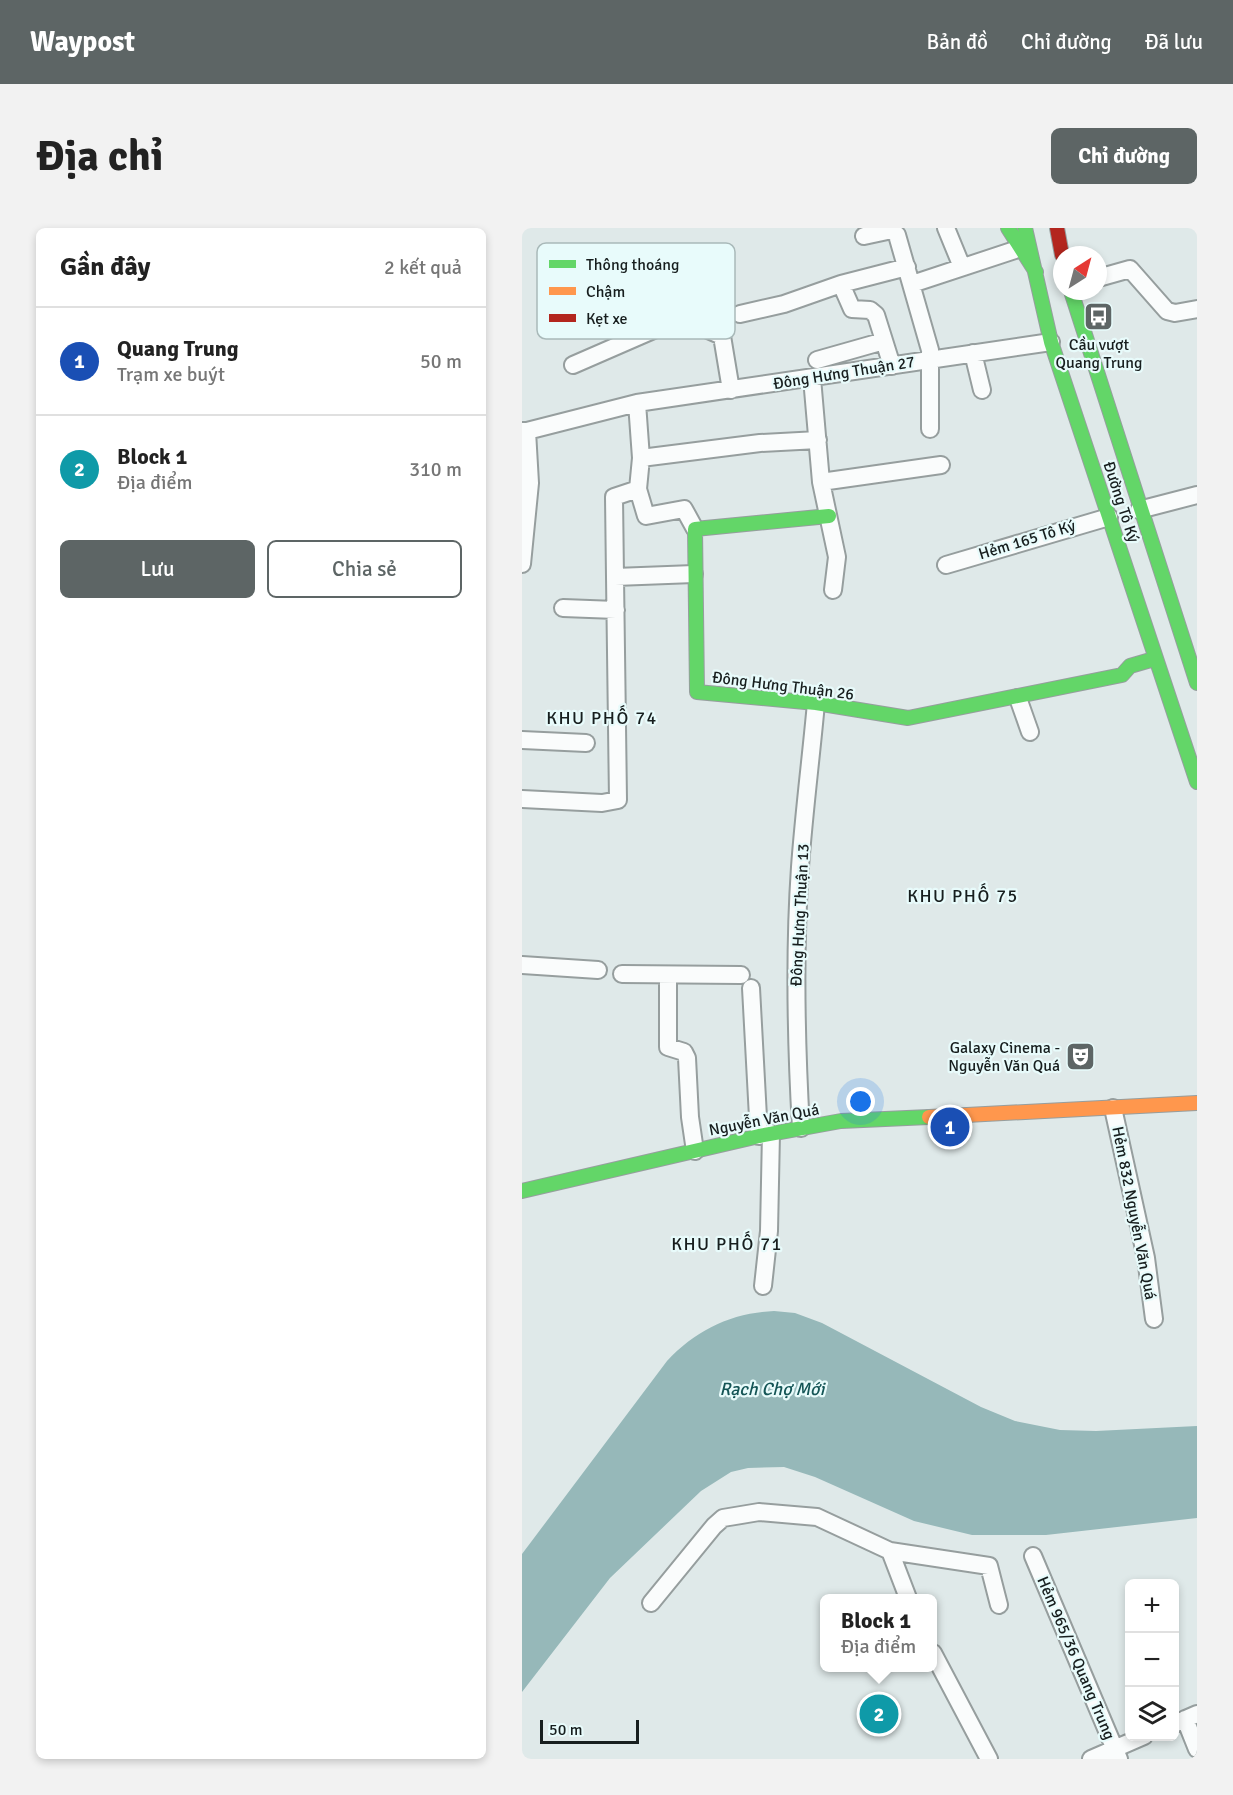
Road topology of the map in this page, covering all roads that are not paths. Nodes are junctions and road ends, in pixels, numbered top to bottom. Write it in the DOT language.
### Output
graph roads {
  1 [pos="946,228"];
  2 [pos="1008,228"];
  3 [pos="1025,228"];
  4 [pos="1048,228"];
  5 [pos="1057,228"];
  6 [pos="864,236"];
  7 [pos="1055,246"];
  8 [pos="1060,246"];
  9 [pos="1021,248"];
  10 [pos="907,267"];
  11 [pos="962,267"];
  12 [pos="1036,272"];
  13 [pos="1107,276"];
  14 [pos="842,284"];
  15 [pos="912,284"];
  16 [pos="1073,300"];
  17 [pos="1197,309"];
  18 [pos="740,314"];
  19 [pos="633,339"];
  20 [pos="722,339"];
  21 [pos="884,341"];
  22 [pos="1051,342"];
  23 [pos="973,353"];
  24 [pos="817,360"];
  25 [pos="929,360"];
  26 [pos="573,365"];
  27 [pos="892,366"];
  28 [pos="812,378"];
  29 [pos="731,390"];
  30 [pos="982,390"];
  31 [pos="637,403"];
  32 [pos="930,429"];
  33 [pos="525,431"];
  34 [pos="818,441"];
  35 [pos="641,458"];
  36 [pos="941,465"];
  37 [pos="821,482"];
  38 [pos="526,484"];
  39 [pos="638,489"];
  40 [pos="1197,495"];
  41 [pos="1124,514"];
  42 [pos="829,516"];
  43 [pos="695,529"];
  44 [pos="522,564"];
  45 [pos="946,565"];
  46 [pos="694,574"];
  47 [pos="615,576"];
  48 [pos="833,590"];
  49 [pos="563,608"];
  50 [pos="616,610"];
  51 [pos="1154,659"];
  52 [pos="1197,683"];
  53 [pos="1018,698"];
  54 [pos="816,703"];
  55 [pos="1030,732"];
  56 [pos="522,740"];
  57 [pos="586,743"];
  58 [pos="1197,782"];
  59 [pos="522,800"];
  60 [pos="522,965"];
  61 [pos="598,970"];
  62 [pos="622,974"];
  63 [pos="668,976"];
  64 [pos="1197,1103"];
  65 [pos="1113,1108"];
  66 [pos="801,1128"];
  67 [pos="765,1134"];
  68 [pos="695,1151"];
  69 [pos="522,1191"];
  70 [pos="763,1286"];
  71 [pos="1154,1319"];
  72 [pos="890,1551"];
  73 [pos="1033,1556"];
  74 [pos="906,1594"];
  75 [pos="651,1603"];
  76 [pos="999,1605"];
  77 [pos="937,1661"];
  78 [pos="1186,1719"];
  79 [pos="1138,1741"];
  80 [pos="1197,1749"];
  81 [pos="1117,1754"];
  82 [pos="989,1759"];
  83 [pos="1091,1759"];
  1 -- 11 [label="street"];
  2 -- 9 [label="main road"];
  3 -- 12 [label="main road, Đường Tô Ký"];
  4 -- 7 [label="main road"];
  5 -- 8 [label="main road"];
  6 -- 10 [label="street"];
  9 -- 11 [label="street"];
  9 -- 12 [label="main road"];
  10 -- 14 [label="street"];
  10 -- 15 [label="street"];
  11 -- 15 [label="street"];
  12 -- 22 [label="main road, Đường Tô Ký"];
  13 -- 17 [label="street"];
  14 -- 18 [label="street"];
  14 -- 21 [label="street"];
  15 -- 25 [label="street"];
  16 -- 41 [label="main road, Đường Tô Ký"];
  19 -- 26 [label="street"];
  20 -- 29 [label="street"];
  21 -- 24 [label="street"];
  21 -- 27 [label="street"];
  22 -- 23 [label="street, Đông Hưng Thuận 27"];
  22 -- 41 [label="main road, Đường Tô Ký"];
  23 -- 25 [label="street, Đông Hưng Thuận 27"];
  23 -- 30 [label="street"];
  25 -- 27 [label="street, Đông Hưng Thuận 27"];
  25 -- 32 [label="street"];
  27 -- 28 [label="street, Đông Hưng Thuận 27"];
  28 -- 29 [label="street, Đông Hưng Thuận 27"];
  28 -- 34 [label="street"];
  29 -- 31 [label="street, Đông Hưng Thuận 27"];
  31 -- 33 [label="street, Đông Hưng Thuận 27"];
  31 -- 35 [label="street"];
  33 -- 38 [label="street"];
  34 -- 35 [label="street"];
  34 -- 37 [label="street"];
  35 -- 39 [label="street"];
  36 -- 37 [label="street"];
  37 -- 42 [label="street"];
  38 -- 44 [label="street"];
  39 -- 43 [label="street"];
  39 -- 47 [label="street"];
  40 -- 41 [label="street, Hẻm 165 Tô Ký"];
  41 -- 45 [label="street, Hẻm 165 Tô Ký"];
  41 -- 51 [label="main road, Đường Tô Ký"];
  41 -- 52 [label="main road, Đường Tô Ký"];
  42 -- 43 [label="main road"];
  42 -- 48 [label="street"];
  43 -- 46 [label="main road, Đông Hưng Thuận 26"];
  46 -- 47 [label="street"];
  46 -- 54 [label="main road, Đông Hưng Thuận 26"];
  47 -- 50 [label="street"];
  49 -- 50 [label="street"];
  50 -- 59 [label="street"];
  51 -- 53 [label="main road, Đông Hưng Thuận 26"];
  51 -- 58 [label="main road, Đường Tô Ký"];
  53 -- 54 [label="main road, Đông Hưng Thuận 26"];
  53 -- 55 [label="street"];
  54 -- 66 [label="street, Đông Hưng Thuận 13"];
  56 -- 57 [label="street"];
  60 -- 61 [label="street"];
  62 -- 63 [label="street"];
  63 -- 67 [label="street"];
  63 -- 68 [label="street"];
  64 -- 65 [label="main road, Nguyễn Văn Quá"];
  65 -- 66 [label="main road, Nguyễn Văn Quá"];
  65 -- 71 [label="street, Hẻm 832 Nguyễn Văn Quá"];
  66 -- 67 [label="main road, Nguyễn Văn Quá"];
  67 -- 68 [label="main road, Nguyễn Văn Quá"];
  67 -- 70 [label="street"];
  68 -- 69 [label="main road, Nguyễn Văn Quá"];
  72 -- 74 [label="street"];
  72 -- 75 [label="street"];
  72 -- 76 [label="street"];
  73 -- 81 [label="street, Hẻm 965/36 Quang Trung"];
  77 -- 82 [label="street"];
  78 -- 80 [label="street"];
  79 -- 81 [label="street"];
  81 -- 83 [label="street"];
}
